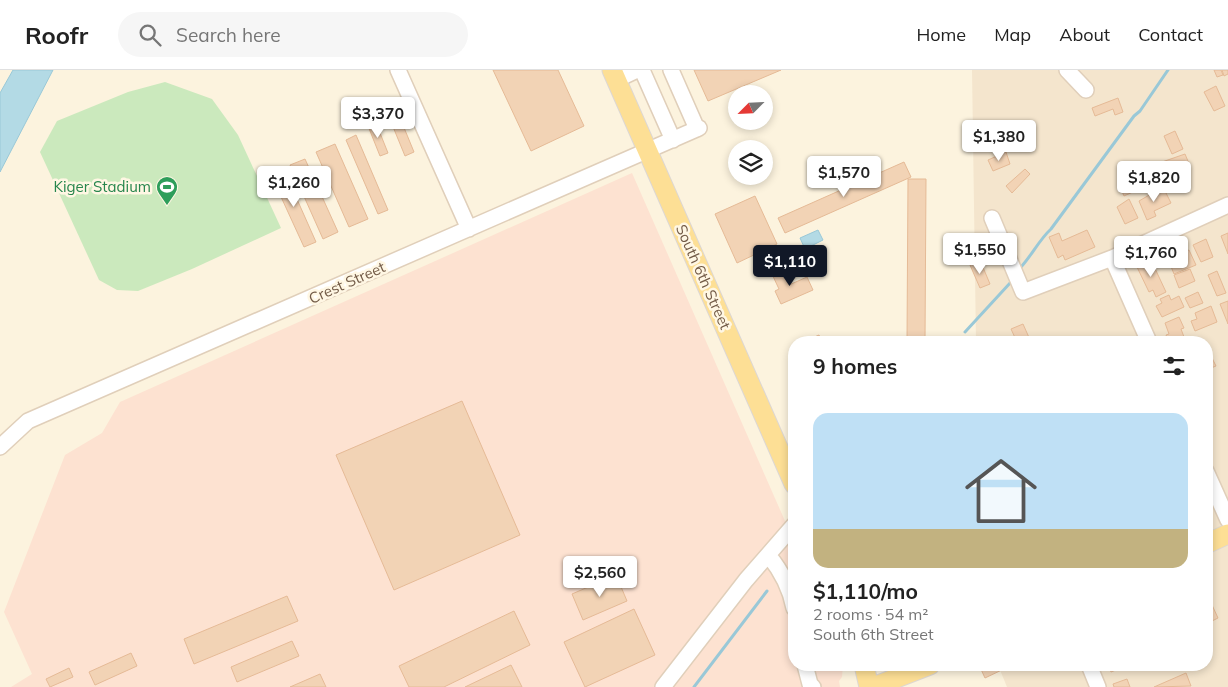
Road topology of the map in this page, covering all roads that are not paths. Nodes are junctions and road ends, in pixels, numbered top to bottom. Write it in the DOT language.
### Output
graph roads {
  1 [pos="398,70"];
  2 [pos="637,70"];
  3 [pos="642,70"];
  4 [pos="671,70"];
  5 [pos="1067,70"];
  6 [pos="614,75"];
  7 [pos="1086,90"];
  8 [pos="673,140"];
  9 [pos="648,152"];
  10 [pos="1228,206"];
  11 [pos="992,218"];
  12 [pos="469,230"];
  13 [pos="1112,258"];
  14 [pos="1146,336"];
  15 [pos="0,446"];
  16 [pos="788,470"];
  17 [pos="1213,487"];
  18 [pos="1228,520"];
  19 [pos="788,532"];
  20 [pos="1228,534"];
  21 [pos="1213,541"];
  22 [pos="769,556"];
  23 [pos="788,587"];
  24 [pos="866,671"];
  25 [pos="913,671"];
  26 [pos="1091,671"];
  27 [pos="663,687"];
  28 [pos="871,687"];
  29 [pos="1098,687"];
  1 -- 12 [label="street"];
  2 -- 6 [label="street"];
  3 -- 8 [label="street"];
  4 -- 8 [label="street, Crest Street"];
  5 -- 7 [label="street"];
  6 -- 9 [label="main road, South 6th Street"];
  8 -- 9 [label="street, Crest Street"];
  9 -- 12 [label="street, Crest Street"];
  9 -- 16 [label="main road, South 6th Street"];
  10 -- 13 [label="street"];
  11 -- 13 [label="street"];
  12 -- 15 [label="street, Crest Street"];
  13 -- 14 [label="street"];
  17 -- 18 [label="street"];
  19 -- 22 [label="street"];
  20 -- 21 [label="main road"];
  22 -- 23 [label="street"];
  22 -- 27 [label="street"];
  24 -- 28 [label="main road"];
  25 -- 28 [label="main road"];
  26 -- 29 [label="street"];
}
